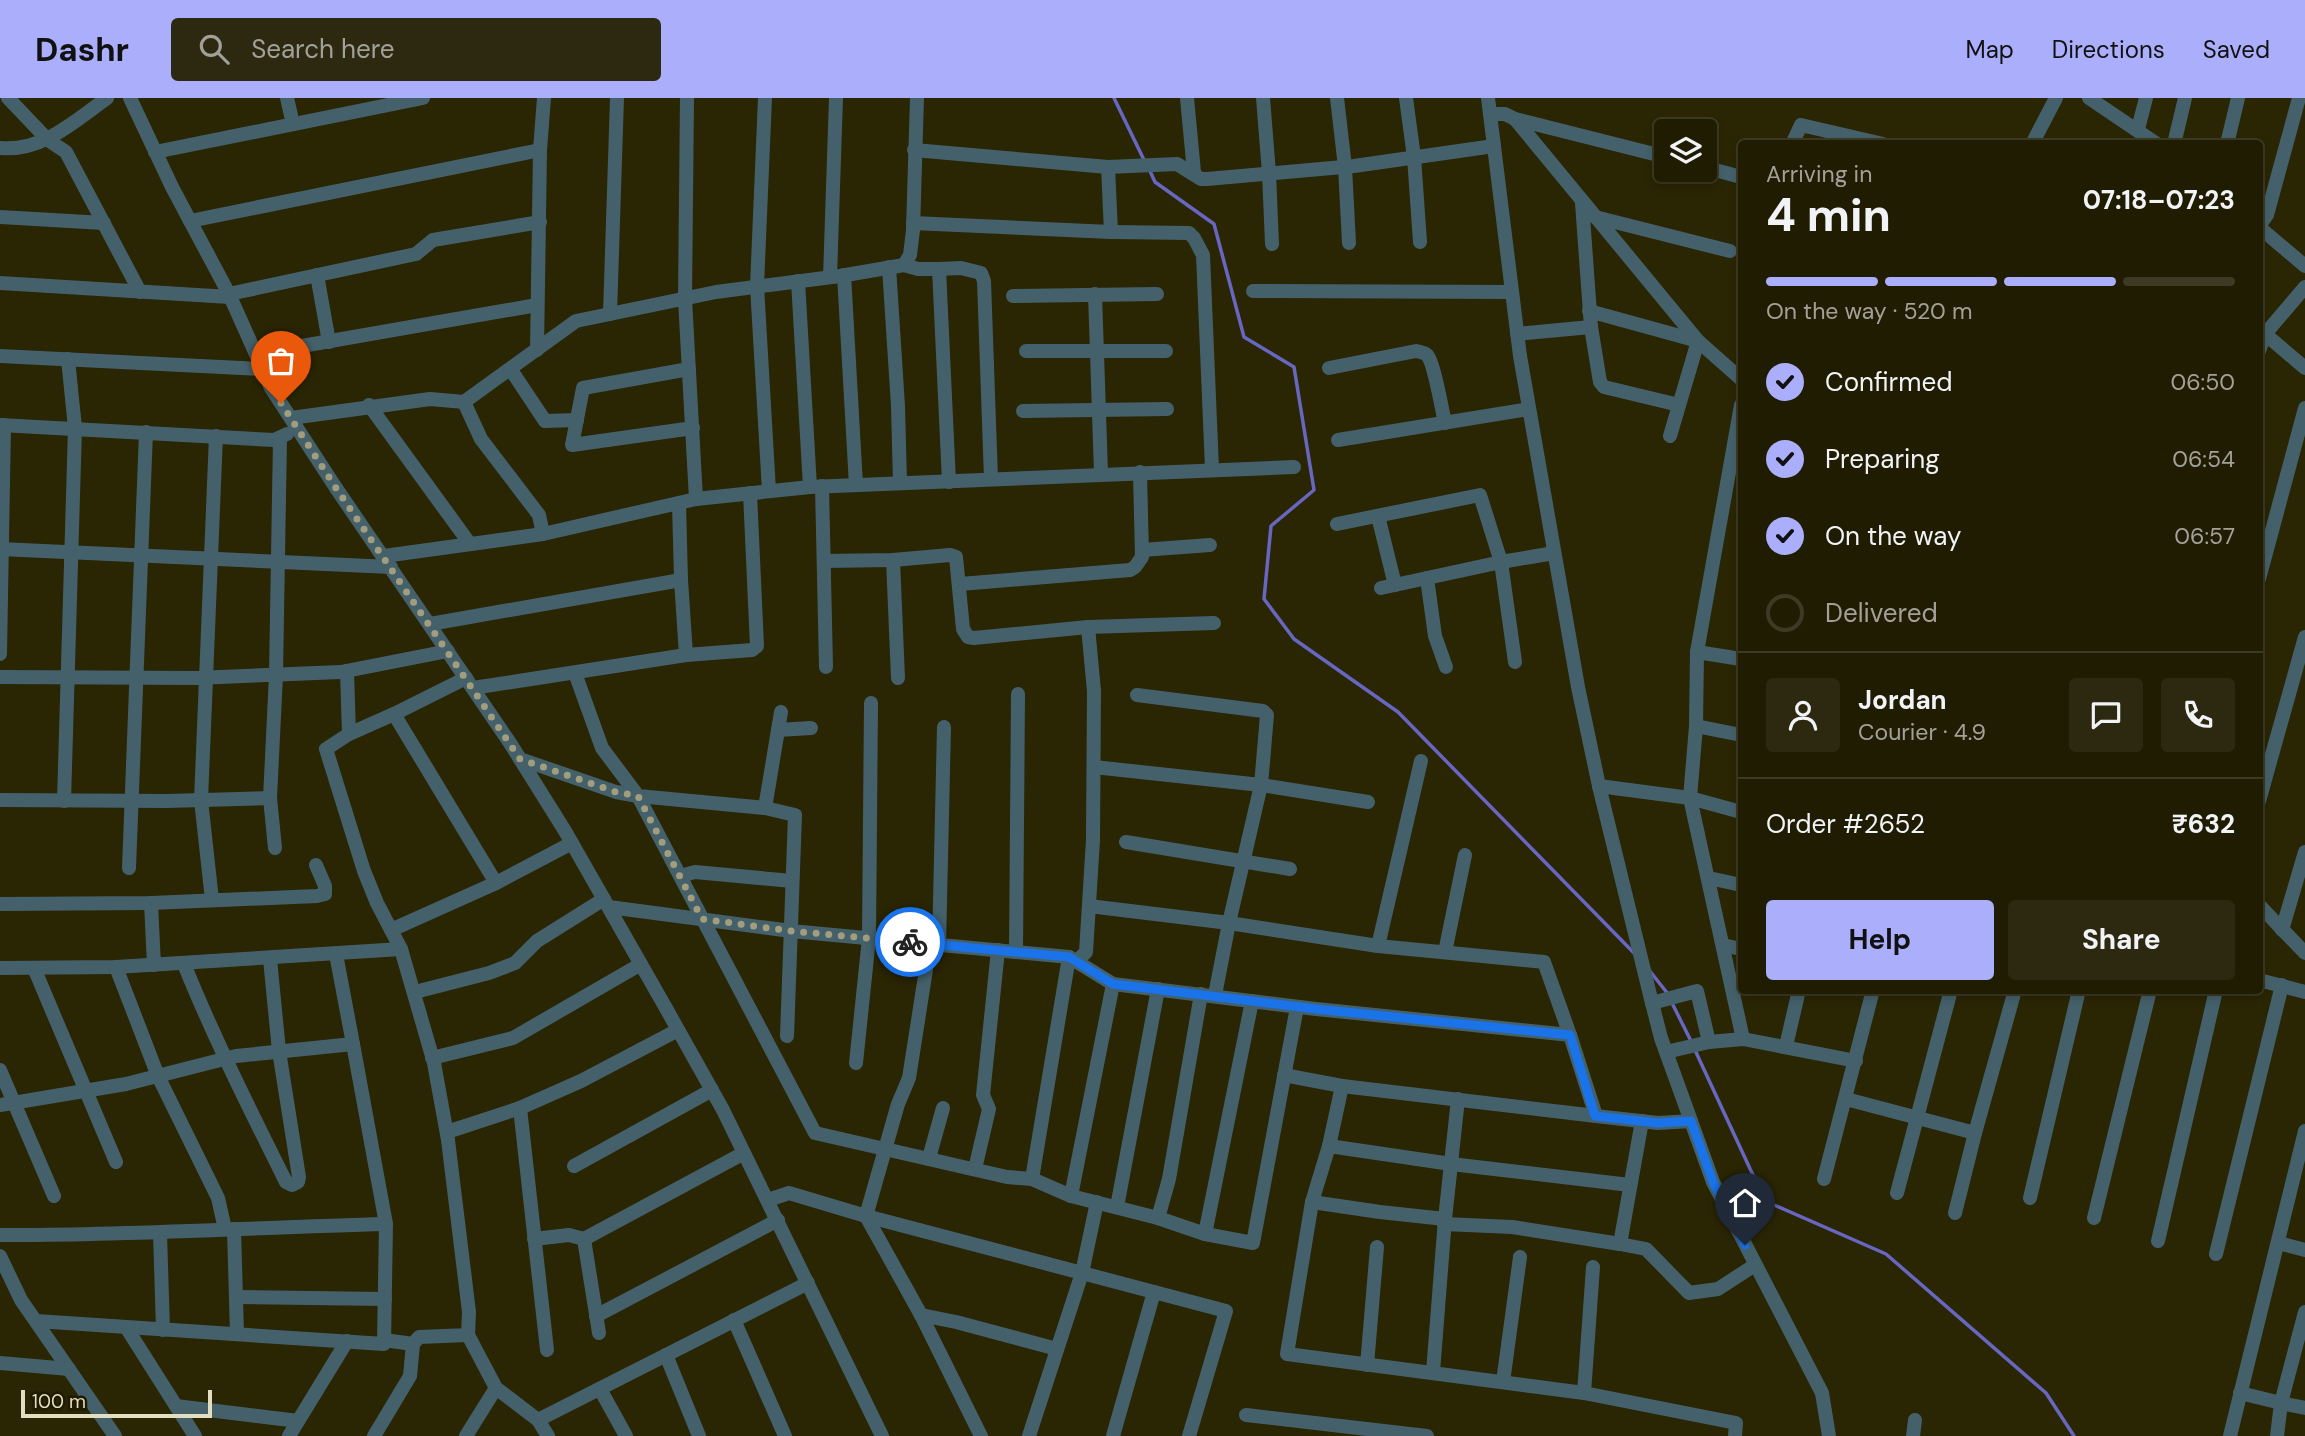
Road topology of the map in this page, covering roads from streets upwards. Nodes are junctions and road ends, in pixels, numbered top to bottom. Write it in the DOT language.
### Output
graph roads {
  1 [pos="8,98"];
  2 [pos="107,98"];
  3 [pos="130,98"];
  4 [pos="287,98"];
  5 [pos="423,98"];
  6 [pos="544,98"];
  7 [pos="617,98"];
  8 [pos="687,98"];
  9 [pos="765,98"];
  10 [pos="836,98"];
  11 [pos="918,98"];
  12 [pos="1187,98"];
  13 [pos="1263,98"];
  14 [pos="1337,98"];
  15 [pos="1406,98"];
  16 [pos="1488,98"];
  17 [pos="2056,98"];
  18 [pos="2089,98"];
  19 [pos="2146,98"];
  20 [pos="2185,98"];
  21 [pos="2238,98"];
  22 [pos="2300,98"];
  23 [pos="1490,114"];
  24 [pos="1515,119"];
  25 [pos="293,124"];
  26 [pos="2138,130"];
  27 [pos="48,140"];
  28 [pos="1794,140"];
  29 [pos="1866,140"];
  30 [pos="2034,140"];
  31 [pos="2152,140"];
  32 [pos="2175,140"];
  33 [pos="2228,140"];
  34 [pos="1494,146"];
  35 [pos="0,148"];
  36 [pos="540,150"];
  37 [pos="914,150"];
  38 [pos="155,152"];
  39 [pos="1654,154"];
  40 [pos="1414,158"];
  41 [pos="1108,167"];
  42 [pos="1345,167"];
  43 [pos="1717,171"];
  44 [pos="1194,172"];
  45 [pos="1269,173"];
  46 [pos="1738,176"];
  47 [pos="1583,203"];
  48 [pos="0,217"];
  49 [pos="1595,217"];
  50 [pos="2263,221"];
  51 [pos="190,222"];
  52 [pos="540,222"];
  53 [pos="104,223"];
  54 [pos="913,223"];
  55 [pos="2263,230"];
  56 [pos="1111,232"];
  57 [pos="1420,242"];
  58 [pos="1349,243"];
  59 [pos="1272,244"];
  60 [pos="1730,251"];
  61 [pos="897,266"];
  62 [pos="2305,266"];
  63 [pos="939,269"];
  64 [pos="317,275"];
  65 [pos="837,276"];
  66 [pos="798,281"];
  67 [pos="0,283"];
  68 [pos="757,286"];
  69 [pos="2305,287"];
  70 [pos="1253,291"];
  71 [pos="140,292"];
  72 [pos="1512,292"];
  73 [pos="1096,294"];
  74 [pos="1157,294"];
  75 [pos="230,296"];
  76 [pos="1013,296"];
  77 [pos="685,299"];
  78 [pos="537,305"];
  79 [pos="1589,311"];
  80 [pos="610,314"];
  81 [pos="1591,327"];
  82 [pos="1517,334"];
  83 [pos="2265,334"];
  84 [pos="2263,340"];
  85 [pos="1698,341"];
  86 [pos="329,342"];
  87 [pos="537,350"];
  88 [pos="1026,351"];
  89 [pos="1166,351"];
  90 [pos="1097,353"];
  91 [pos="256,354"];
  92 [pos="0,356"];
  93 [pos="68,359"];
  94 [pos="1329,368"];
  95 [pos="2305,368"];
  96 [pos="263,369"];
  97 [pos="689,369"];
  98 [pos="511,370"];
  99 [pos="1738,376"];
  100 [pos="464,402"];
  101 [pos="1679,404"];
  102 [pos="369,405"];
  103 [pos="1167,408"];
  104 [pos="2305,408"];
  105 [pos="1529,409"];
  106 [pos="1098,410"];
  107 [pos="1023,411"];
  108 [pos="577,420"];
  109 [pos="1738,422"];
  110 [pos="1445,423"];
  111 [pos="294,424"];
  112 [pos="2,425"];
  113 [pos="75,428"];
  114 [pos="692,428"];
  115 [pos="146,432"];
  116 [pos="216,436"];
  117 [pos="1670,436"];
  118 [pos="280,438"];
  119 [pos="1338,440"];
  120 [pos="1294,467"];
  121 [pos="1212,469"];
  122 [pos="1140,472"];
  123 [pos="1101,473"];
  124 [pos="991,479"];
  125 [pos="949,482"];
  126 [pos="900,483"];
  127 [pos="856,485"];
  128 [pos="816,486"];
  129 [pos="769,491"];
  130 [pos="750,493"];
  131 [pos="696,499"];
  132 [pos="679,503"];
  133 [pos="1378,516"];
  134 [pos="1337,524"];
  135 [pos="543,534"];
  136 [pos="470,544"];
  137 [pos="1210,545"];
  138 [pos="1,549"];
  139 [pos="1142,550"];
  140 [pos="71,552"];
  141 [pos="1554,553"];
  142 [pos="143,555"];
  143 [pos="211,558"];
  144 [pos="893,560"];
  145 [pos="824,561"];
  146 [pos="278,562"];
  147 [pos="387,562"];
  148 [pos="1502,562"];
  149 [pos="2263,564"];
  150 [pos="1427,578"];
  151 [pos="681,580"];
  152 [pos="960,584"];
  153 [pos="1214,623"];
  154 [pos="430,624"];
  155 [pos="1088,627"];
  156 [pos="2305,637"];
  157 [pos="448,651"];
  158 [pos="1697,652"];
  159 [pos="0,654"];
  160 [pos="686,655"];
  161 [pos="1738,659"];
  162 [pos="1515,663"];
  163 [pos="826,667"];
  164 [pos="1446,667"];
  165 [pos="347,671"];
  166 [pos="575,673"];
  167 [pos="276,674"];
  168 [pos="0,677"];
  169 [pos="68,677"];
  170 [pos="206,677"];
  171 [pos="137,678"];
  172 [pos="898,678"];
  173 [pos="470,683"];
  174 [pos="1018,694"];
  175 [pos="1137,695"];
  176 [pos="871,703"];
  177 [pos="782,712"];
  178 [pos="394,714"];
  179 [pos="1696,726"];
  180 [pos="944,727"];
  181 [pos="811,728"];
  182 [pos="778,730"];
  183 [pos="349,734"];
  184 [pos="1738,734"];
  185 [pos="520,759"];
  186 [pos="1421,761"];
  187 [pos="1094,766"];
  188 [pos="1261,785"];
  189 [pos="1599,786"];
  190 [pos="2263,786"];
  191 [pos="638,796"];
  192 [pos="270,798"];
  193 [pos="1690,799"];
  194 [pos="0,800"];
  195 [pos="201,800"];
  196 [pos="64,801"];
  197 [pos="132,801"];
  198 [pos="1367,802"];
  199 [pos="765,808"];
  200 [pos="1738,810"];
  201 [pos="1126,842"];
  202 [pos="572,843"];
  203 [pos="275,848"];
  204 [pos="2305,852"];
  205 [pos="1465,855"];
  206 [pos="1244,861"];
  207 [pos="316,865"];
  208 [pos="130,868"];
  209 [pos="1290,869"];
  210 [pos="680,876"];
  211 [pos="1709,878"];
  212 [pos="792,881"];
  213 [pos="496,883"];
  214 [pos="1738,884"];
  215 [pos="212,900"];
  216 [pos="151,903"];
  217 [pos="606,903"];
  218 [pos="0,904"];
  219 [pos="1089,906"];
  220 [pos="2263,909"];
  221 [pos="702,919"];
  222 [pos="1229,923"];
  223 [pos="391,930"];
  224 [pos="2282,930"];
  225 [pos="791,931"];
  226 [pos="869,938"];
  227 [pos="934,944"];
  228 [pos="1723,945"];
  229 [pos="1378,946"];
  230 [pos="1738,948"];
  231 [pos="401,949"];
  232 [pos="998,950"];
  233 [pos="1016,952"];
  234 [pos="1445,952"];
  235 [pos="2305,953"];
  236 [pos="336,954"];
  237 [pos="270,959"];
  238 [pos="1073,959"];
  239 [pos="184,964"];
  240 [pos="641,964"];
  241 [pos="154,965"];
  242 [pos="116,967"];
  243 [pos="0,968"];
  244 [pos="34,968"];
  245 [pos="2263,980"];
  246 [pos="1113,984"];
  247 [pos="2282,985"];
  248 [pos="1158,989"];
  249 [pos="415,992"];
  250 [pos="2305,992"];
  251 [pos="1798,994"];
  252 [pos="1872,994"];
  253 [pos="1950,994"];
  254 [pos="2014,994"];
  255 [pos="2078,994"];
  256 [pos="2149,994"];
  257 [pos="2215,994"];
  258 [pos="1208,995"];
  259 [pos="1252,1000"];
  260 [pos="1657,1001"];
  261 [pos="1297,1007"];
  262 [pos="678,1030"];
  263 [pos="1570,1035"];
  264 [pos="787,1036"];
  265 [pos="1742,1039"];
  266 [pos="1705,1043"];
  267 [pos="352,1044"];
  268 [pos="1786,1046"];
  269 [pos="279,1051"];
  270 [pos="1666,1052"];
  271 [pos="432,1058"];
  272 [pos="225,1059"];
  273 [pos="1856,1061"];
  274 [pos="856,1063"];
  275 [pos="0,1070"];
  276 [pos="1284,1075"];
  277 [pos="158,1076"];
  278 [pos="1342,1086"];
  279 [pos="712,1090"];
  280 [pos="85,1091"];
  281 [pos="1458,1099"];
  282 [pos="1846,1099"];
  283 [pos="16,1102"];
  284 [pos="0,1105"];
  285 [pos="520,1108"];
  286 [pos="943,1108"];
  287 [pos="1595,1116"];
  288 [pos="1918,1119"];
  289 [pos="1642,1121"];
  290 [pos="1691,1121"];
  291 [pos="2305,1131"];
  292 [pos="447,1132"];
  293 [pos="1975,1133"];
  294 [pos="1329,1146"];
  295 [pos="886,1148"];
  296 [pos="744,1153"];
  297 [pos="929,1158"];
  298 [pos="116,1162"];
  299 [pos="1451,1164"];
  300 [pos="574,1166"];
  301 [pos="975,1169"];
  302 [pos="1032,1179"];
  303 [pos="1824,1179"];
  304 [pos="1630,1185"];
  305 [pos="1897,1193"];
  306 [pos="54,1196"];
  307 [pos="1071,1196"];
  308 [pos="2030,1198"];
  309 [pos="768,1200"];
  310 [pos="1097,1202"];
  311 [pos="1312,1202"];
  312 [pos="1117,1207"];
  313 [pos="1955,1213"];
  314 [pos="866,1216"];
  315 [pos="1158,1218"];
  316 [pos="2094,1218"];
  317 [pos="778,1220"];
  318 [pos="1444,1221"];
  319 [pos="386,1224"];
  320 [pos="230,1229"];
  321 [pos="160,1233"];
  322 [pos="1205,1234"];
  323 [pos="0,1235"];
  324 [pos="534,1239"];
  325 [pos="584,1239"];
  326 [pos="2158,1241"];
  327 [pos="2278,1243"];
  328 [pos="1620,1244"];
  329 [pos="1377,1247"];
  330 [pos="2305,1250"];
  331 [pos="2216,1254"];
  332 [pos="0,1256"];
  333 [pos="1520,1257"];
  334 [pos="1755,1265"];
  335 [pos="1593,1267"];
  336 [pos="1082,1273"];
  337 [pos="808,1283"];
  338 [pos="1154,1292"];
  339 [pos="236,1297"];
  340 [pos="385,1299"];
  341 [pos="2305,1312"];
  342 [pos="921,1315"];
  343 [pos="596,1316"];
  344 [pos="734,1320"];
  345 [pos="36,1321"];
  346 [pos="126,1327"];
  347 [pos="163,1330"];
  348 [pos="599,1333"];
  349 [pos="237,1334"];
  350 [pos="468,1335"];
  351 [pos="384,1340"];
  352 [pos="347,1341"];
  353 [pos="413,1344"];
  354 [pos="1057,1349"];
  355 [pos="547,1350"];
  356 [pos="666,1355"];
  357 [pos="0,1363"];
  358 [pos="1367,1365"];
  359 [pos="69,1369"];
  360 [pos="1433,1372"];
  361 [pos="1503,1382"];
  362 [pos="496,1388"];
  363 [pos="600,1389"];
  364 [pos="1584,1393"];
  365 [pos="2240,1393"];
  366 [pos="2281,1403"];
  367 [pos="176,1406"];
  368 [pos="2305,1408"];
  369 [pos="1246,1415"];
  370 [pos="538,1420"];
  371 [pos="1915,1420"];
  372 [pos="298,1422"];
  373 [pos="115,1436"];
  374 [pos="195,1436"];
  375 [pos="289,1436"];
  376 [pos="374,1436"];
  377 [pos="466,1436"];
  378 [pos="548,1436"];
  379 [pos="626,1436"];
  380 [pos="699,1436"];
  381 [pos="785,1436"];
  382 [pos="882,1436"];
  383 [pos="981,1436"];
  384 [pos="1029,1436"];
  385 [pos="1113,1436"];
  386 [pos="1189,1436"];
  387 [pos="1427,1436"];
  388 [pos="1735,1436"];
  389 [pos="1829,1436"];
  390 [pos="1913,1436"];
  391 [pos="2230,1436"];
  392 [pos="2277,1436"];
  1 -- 27 [label="street"];
  2 -- 27 [label="street"];
  3 -- 38 [label="street"];
  4 -- 25 [label="street"];
  5 -- 25 [label="street"];
  6 -- 36 [label="street"];
  7 -- 80 [label="street"];
  8 -- 77 [label="street"];
  9 -- 68 [label="street"];
  10 -- 65 [label="street"];
  11 -- 37 [label="street"];
  12 -- 44 [label="street"];
  13 -- 45 [label="street"];
  14 -- 42 [label="street"];
  15 -- 40 [label="street"];
  16 -- 23 [label="street"];
  17 -- 30 [label="street"];
  18 -- 26 [label="street"];
  19 -- 26 [label="street"];
  20 -- 32 [label="street"];
  21 -- 33 [label="street"];
  22 -- 50 [label="street"];
  23 -- 24 [label="street"];
  23 -- 34 [label="street"];
  24 -- 39 [label="street"];
  24 -- 47 [label="street"];
  25 -- 38 [label="street"];
  26 -- 31 [label="street"];
  27 -- 35 [label="street"];
  27 -- 53 [label="street"];
  28 -- 29 [label="street"];
  34 -- 40 [label="street"];
  34 -- 72 [label="street"];
  36 -- 51 [label="street"];
  36 -- 52 [label="street"];
  37 -- 41 [label="street"];
  37 -- 54 [label="street"];
  38 -- 51 [label="street"];
  40 -- 42 [label="street"];
  40 -- 57 [label="street"];
  41 -- 44 [label="street"];
  41 -- 56 [label="street"];
  42 -- 45 [label="street"];
  42 -- 58 [label="street"];
  43 -- 46 [label="street"];
  44 -- 45 [label="street"];
  45 -- 59 [label="street"];
  47 -- 49 [label="street"];
  47 -- 79 [label="street"];
  48 -- 53 [label="street"];
  49 -- 60 [label="street"];
  49 -- 85 [label="street"];
  51 -- 75 [label="street"];
  52 -- 64 [label="street"];
  52 -- 78 [label="street"];
  53 -- 71 [label="street"];
  54 -- 56 [label="street"];
  54 -- 61 [label="street"];
  55 -- 62 [label="street"];
  56 -- 121 [label="street"];
  61 -- 63 [label="street"];
  61 -- 65 [label="street"];
  61 -- 126 [label="street"];
  63 -- 124 [label="street"];
  63 -- 125 [label="street"];
  64 -- 75 [label="street"];
  64 -- 86 [label="street"];
  65 -- 66 [label="street"];
  65 -- 127 [label="street"];
  66 -- 68 [label="street"];
  66 -- 128 [label="street"];
  67 -- 71 [label="street"];
  68 -- 77 [label="street"];
  68 -- 129 [label="street"];
  69 -- 83 [label="street"];
  70 -- 72 [label="street"];
  71 -- 75 [label="street"];
  72 -- 82 [label="street"];
  73 -- 74 [label="street"];
  73 -- 76 [label="street"];
  73 -- 90 [label="street"];
  75 -- 91 [label="street"];
  77 -- 80 [label="street"];
  77 -- 97 [label="street"];
  78 -- 86 [label="street"];
  78 -- 87 [label="street"];
  79 -- 81 [label="street"];
  79 -- 85 [label="street"];
  80 -- 87 [label="street"];
  81 -- 82 [label="street"];
  81 -- 101 [label="street"];
  82 -- 105 [label="street"];
  83 -- 84 [label="street"];
  83 -- 95 [label="street"];
  85 -- 99 [label="street"];
  85 -- 101 [label="street"];
  86 -- 91 [label="street"];
  87 -- 98 [label="street"];
  88 -- 90 [label="street"];
  89 -- 90 [label="street"];
  90 -- 106 [label="street"];
  91 -- 96 [label="street"];
  92 -- 93 [label="street"];
  93 -- 96 [label="street"];
  93 -- 113 [label="street"];
  94 -- 110 [label="street"];
  96 -- 111 [label="street"];
  97 -- 108 [label="street"];
  97 -- 114 [label="street"];
  98 -- 100 [label="street"];
  98 -- 108 [label="street"];
  100 -- 102 [label="street"];
  100 -- 135 [label="street"];
  101 -- 117 [label="street"];
  102 -- 111 [label="street"];
  102 -- 136 [label="street"];
  103 -- 106 [label="street"];
  104 -- 149 [label="street"];
  105 -- 110 [label="street"];
  105 -- 141 [label="street"];
  106 -- 107 [label="street"];
  106 -- 123 [label="street"];
  108 -- 114 [label="street"];
  109 -- 158 [label="street"];
  110 -- 119 [label="street"];
  111 -- 118 [label="street"];
  111 -- 147 [label="street"];
  112 -- 113 [label="street"];
  112 -- 138 [label="street"];
  113 -- 115 [label="street"];
  113 -- 140 [label="street"];
  114 -- 131 [label="street"];
  115 -- 116 [label="street"];
  115 -- 142 [label="street"];
  116 -- 118 [label="street"];
  116 -- 143 [label="street"];
  118 -- 146 [label="street"];
  120 -- 121 [label="street"];
  121 -- 122 [label="street"];
  122 -- 123 [label="street"];
  122 -- 139 [label="street"];
  123 -- 124 [label="street"];
  124 -- 125 [label="street"];
  125 -- 126 [label="street"];
  126 -- 127 [label="street"];
  127 -- 128 [label="street"];
  128 -- 129 [label="street"];
  128 -- 145 [label="street"];
  129 -- 130 [label="street"];
  130 -- 131 [label="street"];
  130 -- 160 [label="street"];
  131 -- 132 [label="street"];
  132 -- 135 [label="street"];
  132 -- 151 [label="street"];
  133 -- 134 [label="street"];
  133 -- 148 [label="street"];
  133 -- 150 [label="street"];
  135 -- 136 [label="street"];
  136 -- 147 [label="street"];
  137 -- 139 [label="street"];
  138 -- 140 [label="street"];
  138 -- 159 [label="street"];
  139 -- 152 [label="street"];
  140 -- 142 [label="street"];
  140 -- 169 [label="street"];
  141 -- 148 [label="street"];
  141 -- 189 [label="street"];
  142 -- 143 [label="street"];
  142 -- 171 [label="street"];
  143 -- 146 [label="street"];
  143 -- 170 [label="street"];
  144 -- 145 [label="street"];
  144 -- 152 [label="street"];
  144 -- 172 [label="street"];
  145 -- 163 [label="street"];
  146 -- 147 [label="street"];
  146 -- 167 [label="street"];
  147 -- 154 [label="street"];
  148 -- 150 [label="street"];
  148 -- 162 [label="street"];
  150 -- 164 [label="street"];
  151 -- 154 [label="street"];
  151 -- 160 [label="street"];
  152 -- 155 [label="street"];
  153 -- 155 [label="street"];
  154 -- 157 [label="street"];
  155 -- 187 [label="street"];
  156 -- 190 [label="street"];
  157 -- 165 [label="street"];
  157 -- 173 [label="street"];
  158 -- 161 [label="street"];
  158 -- 179 [label="street"];
  160 -- 166 [label="street"];
  165 -- 167 [label="street"];
  165 -- 183 [label="street"];
  166 -- 173 [label="street"];
  166 -- 191 [label="street"];
  167 -- 170 [label="street"];
  167 -- 192 [label="street"];
  168 -- 169 [label="street"];
  169 -- 171 [label="street"];
  169 -- 196 [label="street"];
  170 -- 171 [label="street"];
  170 -- 195 [label="street"];
  171 -- 197 [label="street"];
  173 -- 178 [label="street"];
  173 -- 185 [label="street"];
  174 -- 233 [label="street"];
  175 -- 188 [label="street"];
  176 -- 226 [label="street"];
  177 -- 182 [label="street"];
  178 -- 183 [label="street"];
  178 -- 213 [label="street"];
  179 -- 184 [label="street"];
  179 -- 193 [label="street"];
  180 -- 227 [label="street"];
  181 -- 182 [label="street"];
  182 -- 199 [label="street"];
  183 -- 223 [label="street"];
  185 -- 191 [label="street"];
  185 -- 202 [label="street"];
  186 -- 229 [label="street"];
  187 -- 188 [label="street"];
  187 -- 219 [label="street"];
  188 -- 198 [label="street"];
  188 -- 206 [label="street"];
  189 -- 193 [label="street"];
  189 -- 260 [label="street"];
  191 -- 199 [label="street"];
  191 -- 210 [label="street"];
  192 -- 195 [label="street"];
  192 -- 203 [label="street"];
  193 -- 200 [label="street"];
  193 -- 211 [label="street"];
  194 -- 196 [label="street"];
  195 -- 197 [label="street"];
  195 -- 215 [label="street"];
  196 -- 197 [label="street"];
  197 -- 208 [label="street"];
  199 -- 212 [label="street"];
  201 -- 206 [label="street"];
  202 -- 213 [label="street"];
  202 -- 217 [label="street"];
  204 -- 224 [label="street"];
  205 -- 234 [label="street"];
  206 -- 209 [label="street"];
  206 -- 222 [label="street"];
  207 -- 215 [label="street"];
  210 -- 212 [label="street"];
  210 -- 221 [label="street"];
  211 -- 214 [label="street"];
  211 -- 228 [label="street"];
  212 -- 225 [label="street"];
  213 -- 223 [label="street"];
  215 -- 216 [label="street"];
  216 -- 218 [label="street"];
  216 -- 241 [label="street"];
  217 -- 221 [label="street"];
  217 -- 240 [label="street"];
  217 -- 249 [label="street"];
  219 -- 222 [label="street"];
  219 -- 238 [label="street"];
  220 -- 224 [label="street"];
  221 -- 225 [label="street"];
  221 -- 295 [label="street"];
  222 -- 229 [label="street"];
  222 -- 258 [label="street"];
  223 -- 231 [label="street"];
  224 -- 235 [label="street"];
  225 -- 226 [label="street"];
  225 -- 264 [label="street"];
  226 -- 227 [label="street"];
  226 -- 274 [label="street"];
  227 -- 232 [label="street"];
  227 -- 295 [label="street"];
  228 -- 230 [label="street"];
  228 -- 265 [label="street"];
  229 -- 234 [label="street"];
  231 -- 236 [label="street"];
  231 -- 249 [label="street"];
  232 -- 233 [label="street"];
  232 -- 301 [label="street"];
  233 -- 238 [label="street"];
  234 -- 263 [label="street"];
  236 -- 237 [label="street"];
  236 -- 267 [label="street"];
  237 -- 239 [label="street"];
  237 -- 269 [label="street"];
  238 -- 246 [label="street"];
  238 -- 302 [label="street"];
  239 -- 241 [label="street"];
  239 -- 272 [label="street"];
  240 -- 262 [label="street"];
  240 -- 271 [label="street"];
  241 -- 242 [label="street"];
  242 -- 244 [label="street"];
  242 -- 277 [label="street"];
  243 -- 244 [label="street"];
  244 -- 280 [label="street"];
  245 -- 247 [label="street"];
  246 -- 248 [label="street"];
  246 -- 307 [label="street"];
  247 -- 250 [label="street"];
  247 -- 331 [label="street"];
  248 -- 258 [label="street"];
  248 -- 312 [label="street"];
  249 -- 271 [label="street"];
  251 -- 268 [label="street"];
  252 -- 273 [label="street"];
  253 -- 288 [label="street"];
  254 -- 293 [label="street"];
  255 -- 308 [label="street"];
  256 -- 316 [label="street"];
  257 -- 326 [label="street"];
  258 -- 259 [label="street"];
  258 -- 315 [label="street"];
  259 -- 261 [label="street"];
  259 -- 322 [label="street"];
  260 -- 266 [label="street"];
  260 -- 270 [label="street"];
  261 -- 263 [label="street"];
  261 -- 276 [label="street"];
  262 -- 279 [label="street"];
  262 -- 285 [label="street"];
  263 -- 287 [label="street"];
  265 -- 266 [label="street"];
  265 -- 268 [label="street"];
  266 -- 270 [label="street"];
  267 -- 269 [label="street"];
  267 -- 319 [label="street"];
  268 -- 273 [label="street"];
  269 -- 272 [label="street"];
  269 -- 272 [label="street"];
  270 -- 290 [label="street"];
  271 -- 292 [label="street"];
  272 -- 277 [label="street"];
  273 -- 282 [label="street"];
  275 -- 283 [label="street"];
  276 -- 278 [label="street"];
  276 -- 322 [label="street"];
  277 -- 280 [label="street"];
  277 -- 320 [label="street"];
  278 -- 281 [label="street"];
  278 -- 294 [label="street"];
  279 -- 296 [label="street"];
  279 -- 300 [label="street"];
  280 -- 283 [label="street"];
  280 -- 298 [label="street"];
  281 -- 287 [label="street"];
  281 -- 299 [label="street"];
  282 -- 288 [label="street"];
  282 -- 303 [label="street"];
  283 -- 284 [label="street"];
  283 -- 306 [label="street"];
  285 -- 292 [label="street"];
  285 -- 324 [label="street"];
  286 -- 297 [label="street"];
  287 -- 289 [label="street"];
  288 -- 293 [label="street"];
  288 -- 305 [label="street"];
  289 -- 290 [label="street"];
  289 -- 304 [label="street"];
  290 -- 334 [label="street"];
  291 -- 327 [label="street"];
  292 -- 350 [label="street"];
  293 -- 313 [label="street"];
  294 -- 299 [label="street"];
  294 -- 311 [label="street"];
  295 -- 297 [label="street"];
  295 -- 314 [label="street"];
  296 -- 309 [label="street"];
  296 -- 325 [label="street"];
  297 -- 301 [label="street"];
  299 -- 304 [label="street"];
  299 -- 318 [label="street"];
  301 -- 302 [label="street"];
  302 -- 307 [label="street"];
  304 -- 328 [label="street"];
  307 -- 310 [label="street"];
  309 -- 314 [label="street"];
  309 -- 317 [label="street"];
  310 -- 312 [label="street"];
  310 -- 336 [label="street"];
  311 -- 318 [label="street"];
  311 -- 358 [label="street"];
  312 -- 315 [label="street"];
  314 -- 336 [label="street"];
  314 -- 342 [label="street"];
  315 -- 322 [label="street"];
  317 -- 337 [label="street"];
  317 -- 343 [label="street"];
  318 -- 328 [label="street"];
  318 -- 360 [label="street"];
  319 -- 320 [label="street"];
  319 -- 340 [label="street"];
  320 -- 321 [label="street"];
  320 -- 339 [label="street"];
  321 -- 323 [label="street"];
  321 -- 347 [label="street"];
  324 -- 325 [label="street"];
  324 -- 355 [label="street"];
  325 -- 343 [label="street"];
  327 -- 330 [label="street"];
  327 -- 365 [label="street"];
  328 -- 334 [label="street"];
  329 -- 358 [label="street"];
  332 -- 345 [label="street"];
  333 -- 361 [label="street"];
  334 -- 389 [label="street"];
  335 -- 364 [label="street"];
  336 -- 338 [label="street"];
  336 -- 354 [label="street"];
  337 -- 344 [label="street"];
  337 -- 382 [label="street"];
  338 -- 385 [label="street"];
  338 -- 386 [label="street"];
  339 -- 340 [label="street"];
  339 -- 349 [label="street"];
  340 -- 351 [label="street"];
  341 -- 366 [label="street"];
  342 -- 354 [label="street"];
  342 -- 383 [label="street"];
  343 -- 348 [label="street"];
  344 -- 356 [label="street"];
  344 -- 381 [label="street"];
  345 -- 346 [label="street"];
  345 -- 359 [label="street"];
  346 -- 347 [label="street"];
  346 -- 367 [label="street"];
  347 -- 349 [label="street"];
  349 -- 352 [label="street"];
  350 -- 353 [label="street"];
  350 -- 362 [label="street"];
  351 -- 352 [label="street"];
  351 -- 353 [label="street"];
  352 -- 372 [label="street"];
  353 -- 376 [label="street"];
  354 -- 384 [label="street"];
  356 -- 363 [label="street"];
  356 -- 380 [label="street"];
  357 -- 359 [label="street"];
  358 -- 360 [label="street"];
  359 -- 373 [label="street"];
  360 -- 361 [label="street"];
  361 -- 364 [label="street"];
  362 -- 370 [label="street"];
  362 -- 377 [label="street"];
  363 -- 370 [label="street"];
  363 -- 379 [label="street"];
  364 -- 388 [label="street"];
  365 -- 366 [label="street"];
  365 -- 391 [label="street"];
  366 -- 368 [label="street"];
  366 -- 392 [label="street"];
  367 -- 372 [label="street"];
  367 -- 374 [label="street"];
  369 -- 387 [label="street"];
  370 -- 378 [label="street"];
  371 -- 390 [label="street"];
  372 -- 375 [label="street"];
}
